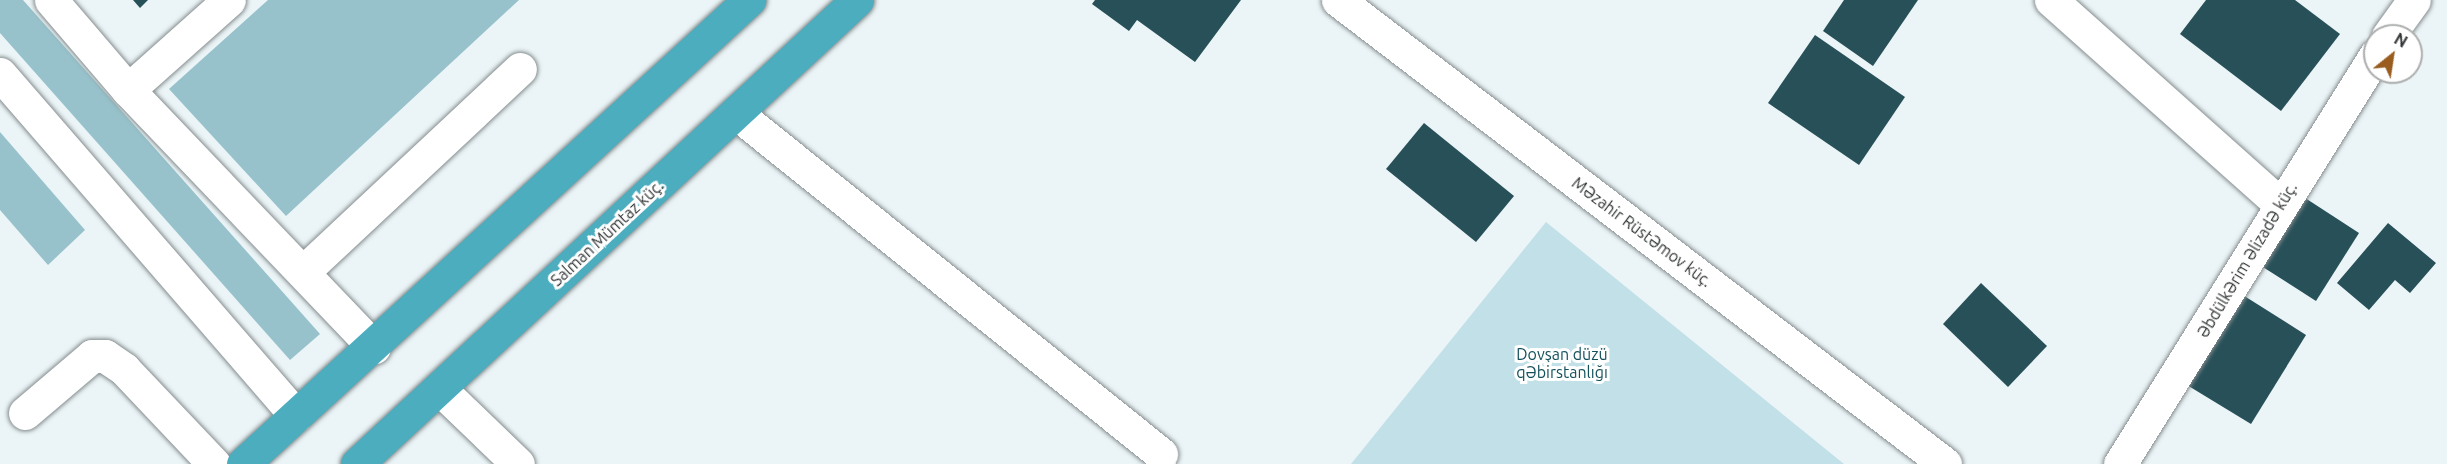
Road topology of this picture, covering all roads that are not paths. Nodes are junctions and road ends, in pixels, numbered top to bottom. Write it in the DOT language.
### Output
graph roads {
  1 [pos="51,0"];
  2 [pos="229,0"];
  3 [pos="749,0"];
  4 [pos="857,0"];
  5 [pos="1338,0"];
  6 [pos="2051,0"];
  7 [pos="2414,0"];
  8 [pos="2397,24"];
  9 [pos="520,69"];
  10 [pos="0,74"];
  11 [pos="2363,75"];
  12 [pos="128,90"];
  13 [pos="736,113"];
  14 [pos="2280,204"];
  15 [pos="303,272"];
  16 [pos="374,346"];
  17 [pos="440,389"];
  18 [pos="25,413"];
  19 [pos="296,416"];
  20 [pos="1161,454"];
  21 [pos="214,464"];
  22 [pos="243,464"];
  23 [pos="357,464"];
  24 [pos="518,464"];
  25 [pos="1946,464"];
  26 [pos="2120,464"];
  1 -- 12 [label="street"];
  2 -- 12 [label="street"];
  3 -- 16 [label="highway"];
  4 -- 13 [label="highway, Salman Mümtaz küç."];
  5 -- 25 [label="street, Məzahir Rüstəmov küç."];
  6 -- 14 [label="street"];
  7 -- 8 [label="street"];
  9 -- 15 [label="street"];
  10 -- 19 [label="street"];
  11 -- 14 [label="street, Əbdülkərim Əlizadə küç."];
  12 -- 15 [label="street"];
  13 -- 17 [label="highway, Salman Mümtaz küç."];
  13 -- 20 [label="street"];
  14 -- 26 [label="street, Əbdülkərim Əlizadə küç."];
  15 -- 16 [label="street"];
  16 -- 19 [label="highway"];
  17 -- 23 [label="highway, Salman Mümtaz küç."];
  17 -- 24 [label="street"];
  18 -- 21 [label="street"];
  19 -- 22 [label="highway"];
}
